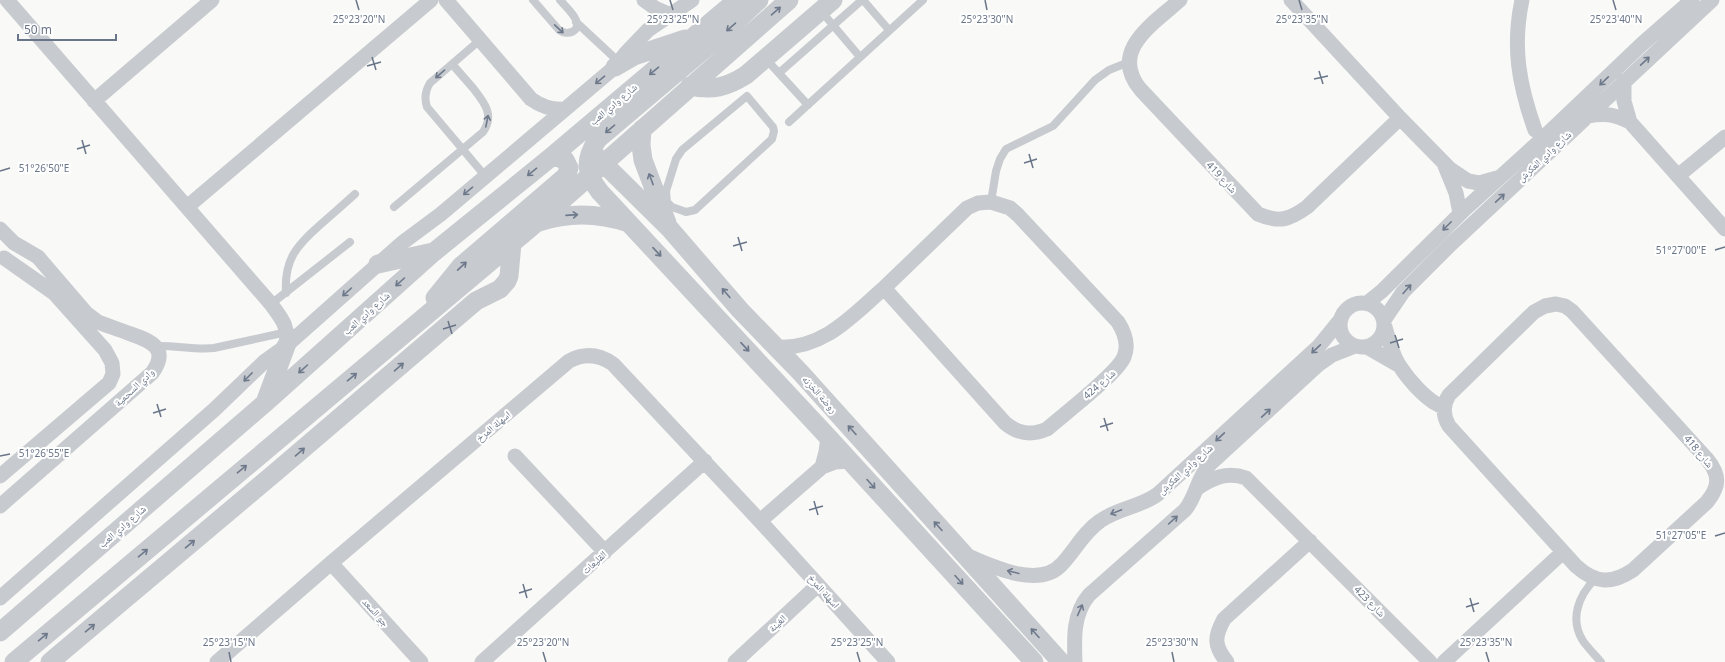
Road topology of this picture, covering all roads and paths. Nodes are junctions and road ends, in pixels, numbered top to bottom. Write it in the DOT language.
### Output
graph roads {
  1 [pos="7,0"];
  2 [pos="212,0"];
  3 [pos="431,0"];
  4 [pos="446,0"];
  5 [pos="533,0"];
  6 [pos="560,0"];
  7 [pos="643,0"];
  8 [pos="692,0"];
  9 [pos="737,0"];
  10 [pos="759,0"];
  11 [pos="789,0"];
  12 [pos="862,0"];
  13 [pos="922,0"];
  14 [pos="1180,0"];
  15 [pos="1291,0"];
  16 [pos="1522,0"];
  17 [pos="1692,0"];
  18 [pos="1712,0"];
  19 [pos="827,5"];
  20 [pos="671,15"];
  21 [pos="576,22"];
  22 [pos="833,25"];
  23 [pos="648,30"];
  24 [pos="890,30"];
  25 [pos="696,35"];
  26 [pos="480,40"];
  27 [pos="860,57"];
  28 [pos="765,58"];
  29 [pos="1129,62"];
  30 [pos="452,64"];
  31 [pos="617,65"];
  32 [pos="779,73"];
  33 [pos="1624,81"];
  34 [pos="690,86"];
  35 [pos="741,89"];
  36 [pos="531,99"];
  37 [pos="94,102"];
  38 [pos="808,105"];
  39 [pos="565,109"];
  40 [pos="1587,116"];
  41 [pos="1400,118"];
  42 [pos="789,122"];
  43 [pos="1630,122"];
  44 [pos="642,129"];
  45 [pos="1535,130"];
  46 [pos="539,131"];
  47 [pos="1725,137"];
  48 [pos="564,145"];
  49 [pos="463,150"];
  50 [pos="597,157"];
  51 [pos="550,158"];
  52 [pos="1442,162"];
  53 [pos="1679,175"];
  54 [pos="589,176"];
  55 [pos="486,177"];
  56 [pos="1500,177"];
  57 [pos="355,194"];
  58 [pos="991,202"];
  59 [pos="187,207"];
  60 [pos="394,207"];
  61 [pos="1460,213"];
  62 [pos="535,224"];
  63 [pos="630,224"];
  64 [pos="0,229"];
  65 [pos="670,229"];
  66 [pos="1725,229"];
  67 [pos="350,242"];
  68 [pos="512,243"];
  69 [pos="18,246"];
  70 [pos="434,252"];
  71 [pos="2,260"];
  72 [pos="378,264"];
  73 [pos="884,288"];
  74 [pos="286,293"];
  75 [pos="1367,303"];
  76 [pos="271,304"];
  77 [pos="740,310"];
  78 [pos="421,319"];
  79 [pos="1341,319"];
  80 [pos="1384,324"];
  81 [pos="724,325"];
  82 [pos="309,326"];
  83 [pos="285,332"];
  84 [pos="809,344"];
  85 [pos="156,346"];
  86 [pos="1361,346"];
  87 [pos="777,347"];
  88 [pos="1400,366"];
  89 [pos="800,372"];
  90 [pos="265,403"];
  91 [pos="1444,407"];
  92 [pos="286,433"];
  93 [pos="828,437"];
  94 [pos="515,456"];
  95 [pos="705,461"];
  96 [pos="850,461"];
  97 [pos="822,467"];
  98 [pos="277,471"];
  99 [pos="0,476"];
  100 [pos="1721,481"];
  101 [pos="1196,489"];
  102 [pos="0,506"];
  103 [pos="760,521"];
  104 [pos="1310,540"];
  105 [pos="605,552"];
  106 [pos="1563,552"];
  107 [pos="964,555"];
  108 [pos="331,563"];
  109 [pos="1595,579"];
  110 [pos="818,584"];
  111 [pos="0,598"];
  112 [pos="2,630"];
  113 [pos="14,662"];
  114 [pos="50,662"];
  115 [pos="218,662"];
  116 [pos="421,662"];
  117 [pos="482,662"];
  118 [pos="735,662"];
  119 [pos="888,662"];
  120 [pos="1034,662"];
  121 [pos="1061,662"];
  122 [pos="1075,662"];
  123 [pos="1227,662"];
  124 [pos="1430,662"];
  125 [pos="1444,662"];
  126 [pos="1601,662"];
  1 -- 37 [label="street"];
  2 -- 37 [label="street"];
  3 -- 59 [label="street"];
  4 -- 26 [label="street"];
  5 -- 21 [label="lane, one-way"];
  6 -- 21 [label="lane"];
  7 -- 20 [label="street"];
  7 -- 23 [label="street"];
  8 -- 20 [label="street"];
  9 -- 25 [label="street, شارع وادي العب"];
  10 -- 50 [label="street, one-way"];
  34 -- 11 [label="street, one-way"];
  12 -- 22 [label="lane"];
  12 -- 24 [label="lane"];
  13 -- 24 [label="lane"];
  14 -- 29 [label="street"];
  15 -- 41 [label="street"];
  16 -- 45 [label="street"];
  17 -- 56 [label="street, شارع وادي العكرش, one-way"];
  33 -- 18 [label="street, شارع وادي العكرش, one-way"];
  19 -- 22 [label="lane"];
  19 -- 28 [label="street"];
  20 -- 23 [label="street"];
  21 -- 31 [label="lane"];
  22 -- 27 [label="lane"];
  22 -- 32 [label="lane"];
  23 -- 31 [label="street"];
  24 -- 27 [label="lane"];
  25 -- 31 [label="street"];
  25 -- 48 [label="street, شارع وادي العب, one-way"];
  26 -- 30 [label="lane"];
  26 -- 36 [label="street"];
  27 -- 38 [label="lane"];
  28 -- 32 [label="lane"];
  28 -- 35 [label="street"];
  29 -- 41 [label="street, شارع 419"];
  29 -- 58 [label="lane"];
  49 -- 30 [label="lane, one-way"];
  30 -- 49 [label="lane, one-way"];
  31 -- 39 [label="street, one-way"];
  32 -- 38 [label="lane"];
  33 -- 40 [label="street, شارع وادي العكرش"];
  33 -- 43 [label="street"];
  34 -- 35 [label="street"];
  34 -- 44 [label="street"];
  35 -- 35 [label="lane"];
  36 -- 39 [label="street"];
  36 -- 46 [label="street"];
  37 -- 59 [label="street"];
  38 -- 42 [label="lane"];
  39 -- 46 [label="street"];
  40 -- 43 [label="street"];
  80 -- 40 [label="street, شارع وادي العكرش, one-way"];
  41 -- 52 [label="street"];
  43 -- 53 [label="street"];
  44 -- 50 [label="street"];
  65 -- 44 [label="street, one-way"];
  46 -- 55 [label="street"];
  47 -- 53 [label="street"];
  48 -- 50 [label="street, روضة الخزنه"];
  48 -- 51 [label="street, شارع وادي العب"];
  49 -- 55 [label="lane"];
  49 -- 60 [label="lane"];
  50 -- 54 [label="street"];
  50 -- 65 [label="street, روضة الخزنه"];
  51 -- 70 [label="street, شارع وادي العب, one-way"];
  78 -- 51 [label="street, one-way"];
  52 -- 56 [label="street"];
  52 -- 61 [label="street"];
  53 -- 66 [label="street"];
  54 -- 62 [label="street"];
  54 -- 63 [label="street"];
  55 -- 72 [label="street, one-way"];
  56 -- 61 [label="street, شارع وادي العكرش"];
  57 -- 74 [label="lane"];
  58 -- 73 [label="street, شارع 424"];
  58 -- 73 [label="street, شارع 424"];
  59 -- 76 [label="street"];
  61 -- 75 [label="street, شارع وادي العكرش, one-way"];
  62 -- 63 [label="street, one-way"];
  62 -- 68 [label="street"];
  63 -- 81 [label="street, one-way"];
  64 -- 69 [label="street"];
  77 -- 65 [label="street, روضة الخزنه, one-way"];
  67 -- 74 [label="lane"];
  68 -- 78 [label="street"];
  98 -- 68 [label="street, one-way"];
  69 -- 71 [label="street"];
  69 -- 85 [label="street"];
  70 -- 72 [label="street"];
  70 -- 90 [label="street, شارع وادي العب, one-way"];
  71 -- 99 [label="street, وادي السحمية"];
  72 -- 82 [label="street, one-way"];
  73 -- 84 [label="street, شارع 424"];
  74 -- 76 [label="lane"];
  75 -- 79 [label="street"];
  75 -- 80 [label="street"];
  76 -- 83 [label="street"];
  77 -- 81 [label="street"];
  77 -- 87 [label="street, روضة الخزنه"];
  92 -- 78 [label="street, one-way"];
  79 -- 86 [label="street"];
  79 -- 107 [label="street, شارع وادي العكرش, one-way"];
  80 -- 86 [label="street"];
  80 -- 88 [label="street"];
  81 -- 93 [label="street, one-way"];
  82 -- 83 [label="street"];
  82 -- 83 [label="street"];
  83 -- 85 [label="lane"];
  83 -- 90 [label="street"];
  83 -- 111 [label="street, one-way"];
  84 -- 87 [label="street, شارع 424"];
  84 -- 89 [label="street"];
  85 -- 102 [label="street, وادي السحمية"];
  86 -- 88 [label="street"];
  101 -- 86 [label="street, one-way"];
  87 -- 89 [label="street, روضة الخزنه"];
  88 -- 91 [label="street"];
  107 -- 89 [label="street, روضة الخزنه, one-way"];
  90 -- 112 [label="street, شارع وادي العب"];
  91 -- 100 [label="street, شارع 418"];
  91 -- 106 [label="street"];
  92 -- 98 [label="street"];
  113 -- 92 [label="street, one-way"];
  93 -- 96 [label="street"];
  93 -- 97 [label="street"];
  94 -- 105 [label="street"];
  95 -- 103 [label="street, اسهلة المرخ"];
  95 -- 105 [label="street, القليعات"];
  95 -- 108 [label="street, اسهلة المرخ"];
  96 -- 97 [label="street"];
  96 -- 120 [label="street, one-way"];
  97 -- 103 [label="street"];
  114 -- 98 [label="street, one-way"];
  100 -- 109 [label="street, شارع 418"];
  101 -- 104 [label="street, شارع 423"];
  122 -- 101 [label="street, one-way"];
  103 -- 110 [label="street, اسهلة المرخ"];
  104 -- 123 [label="street"];
  104 -- 124 [label="street, شارع 423"];
  105 -- 117 [label="street, القليعات"];
  106 -- 109 [label="street"];
  106 -- 125 [label="street"];
  121 -- 107 [label="street, روضة الخزنه, one-way"];
  108 -- 115 [label="street, اسهلة المرخ"];
  108 -- 116 [label="street, جو السعد"];
  109 -- 126 [label="lane"];
  110 -- 118 [label="street, الغينة"];
  110 -- 119 [label="street, اسهلة المرخ"];
}
